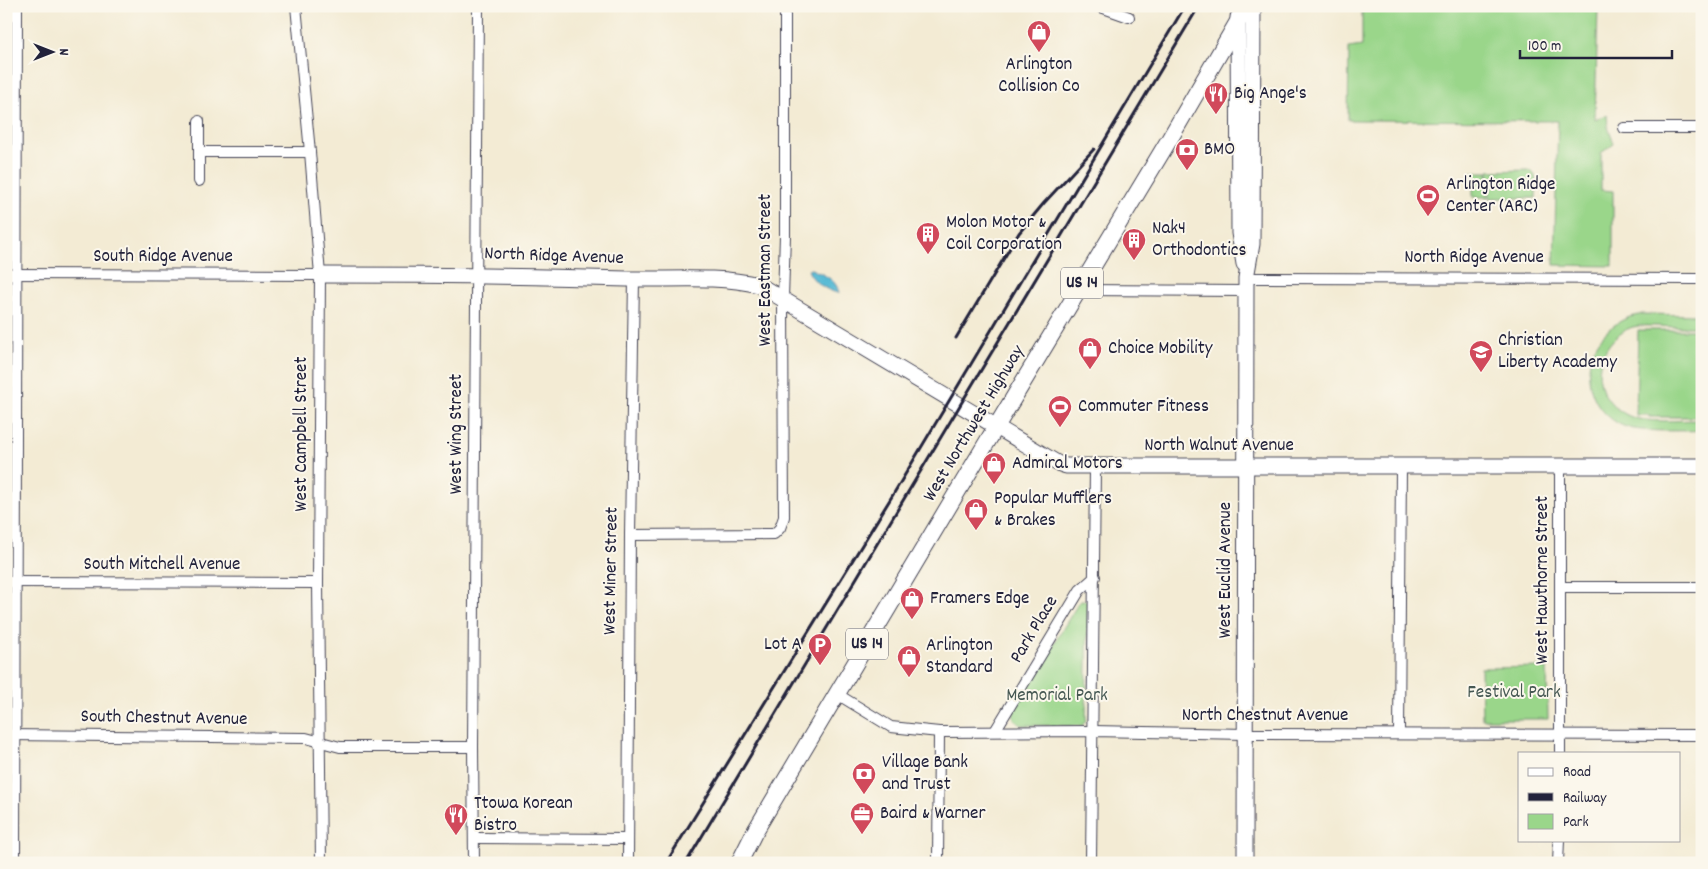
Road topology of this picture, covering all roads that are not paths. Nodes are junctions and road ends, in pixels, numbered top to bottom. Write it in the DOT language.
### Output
graph roads {
  1 [pos="17,6"];
  2 [pos="296,6"];
  3 [pos="478,6"];
  4 [pos="786,6"];
  5 [pos="1098,6"];
  6 [pos="1238,6"];
  7 [pos="1247,6"];
  8 [pos="1253,6"];
  9 [pos="1129,17"];
  10 [pos="1238,23"];
  11 [pos="11,70"];
  12 [pos="199,122"];
  13 [pos="1624,128"];
  14 [pos="1702,128"];
  15 [pos="199,152"];
  16 [pos="310,152"];
  17 [pos="199,181"];
  18 [pos="11,274"];
  19 [pos="320,275"];
  20 [pos="475,275"];
  21 [pos="634,279"];
  22 [pos="1702,279"];
  23 [pos="1246,284"];
  24 [pos="1078,290"];
  25 [pos="783,298"];
  26 [pos="996,426"];
  27 [pos="11,427"];
  28 [pos="1246,466"];
  29 [pos="1702,466"];
  30 [pos="1095,467"];
  31 [pos="1401,467"];
  32 [pos="1560,467"];
  33 [pos="630,535"];
  34 [pos="1095,577"];
  35 [pos="11,582"];
  36 [pos="318,584"];
  37 [pos="1561,587"];
  38 [pos="1702,587"];
  39 [pos="837,694"];
  40 [pos="995,731"];
  41 [pos="1093,731"];
  42 [pos="939,732"];
  43 [pos="1246,734"];
  44 [pos="1399,734"];
  45 [pos="1560,734"];
  46 [pos="10,735"];
  47 [pos="1702,735"];
  48 [pos="321,741"];
  49 [pos="472,747"];
  50 [pos="1560,752"];
  51 [pos="474,838"];
  52 [pos="628,839"];
  53 [pos="1559,842"];
  54 [pos="15,863"];
  55 [pos="321,863"];
  56 [pos="474,863"];
  57 [pos="628,863"];
  58 [pos="739,863"];
  59 [pos="938,863"];
  60 [pos="1091,863"];
  61 [pos="1245,863"];
  62 [pos="1558,863"];
  1 -- 11 [label="street"];
  2 -- 16 [label="street, West Campbell Street"];
  3 -- 20 [label="street, West Wing Street"];
  4 -- 25 [label="street, West Eastman Street"];
  5 -- 9 [label="street"];
  6 -- 10 [label="street, West Euclid Avenue"];
  7 -- 10 [label="main road, West Northwest Highway / US 14"];
  8 -- 23 [label="street, West Euclid Avenue"];
  10 -- 23 [label="street, West Euclid Avenue"];
  10 -- 24 [label="main road, West Northwest Highway / US 14"];
  11 -- 18 [label="street"];
  12 -- 15 [label="street"];
  13 -- 14 [label="street"];
  15 -- 16 [label="street"];
  15 -- 17 [label="street"];
  16 -- 19 [label="street, West Campbell Street"];
  18 -- 19 [label="street, South Ridge Avenue"];
  18 -- 27 [label="street"];
  19 -- 20 [label="street, North Ridge Avenue"];
  19 -- 36 [label="street, West Campbell Street"];
  20 -- 21 [label="street, North Ridge Avenue"];
  20 -- 49 [label="street, West Wing Street"];
  21 -- 25 [label="street, North Ridge Avenue"];
  21 -- 33 [label="street, West Miner Street"];
  22 -- 23 [label="street, North Ridge Avenue"];
  23 -- 24 [label="street, North Ridge Avenue"];
  23 -- 28 [label="street, West Euclid Avenue"];
  24 -- 26 [label="main road, West Northwest Highway / US 14"];
  25 -- 26 [label="street, North Walnut Avenue"];
  25 -- 33 [label="street, West Eastman Street"];
  26 -- 30 [label="street, North Walnut Avenue"];
  26 -- 39 [label="main road, West Northwest Highway / US 14"];
  27 -- 35 [label="street"];
  28 -- 30 [label="street, North Walnut Avenue"];
  28 -- 31 [label="street, North Walnut Avenue"];
  28 -- 43 [label="street, West Euclid Avenue"];
  29 -- 32 [label="street, North Walnut Avenue"];
  30 -- 34 [label="street"];
  31 -- 32 [label="street, North Walnut Avenue"];
  31 -- 44 [label="street"];
  32 -- 37 [label="street, West Hawthorne Street"];
  33 -- 52 [label="street, West Miner Street"];
  34 -- 40 [label="street, Park Place"];
  34 -- 41 [label="street"];
  35 -- 36 [label="street, South Mitchell Avenue"];
  35 -- 46 [label="street"];
  36 -- 48 [label="street, West Campbell Street"];
  37 -- 38 [label="street"];
  37 -- 45 [label="street, West Hawthorne Street"];
  39 -- 42 [label="street, North Chestnut Avenue"];
  39 -- 58 [label="main road, West Northwest Highway / US 14"];
  40 -- 41 [label="street, North Chestnut Avenue"];
  40 -- 42 [label="street, North Chestnut Avenue"];
  41 -- 43 [label="street, North Chestnut Avenue"];
  41 -- 60 [label="street"];
  42 -- 59 [label="street"];
  43 -- 44 [label="street, North Chestnut Avenue"];
  43 -- 61 [label="street, West Euclid Avenue"];
  44 -- 45 [label="street, North Chestnut Avenue"];
  45 -- 47 [label="street, North Chestnut Avenue"];
  45 -- 50 [label="street, West Hawthorne Street"];
  46 -- 48 [label="street, South Chestnut Avenue"];
  46 -- 54 [label="street"];
  48 -- 49 [label="street"];
  48 -- 55 [label="street, West Campbell Street"];
  49 -- 51 [label="street, West Wing Street"];
  51 -- 52 [label="street"];
  51 -- 56 [label="street, West Wing Street"];
  52 -- 57 [label="street, West Miner Street"];
  53 -- 62 [label="street"];
}
